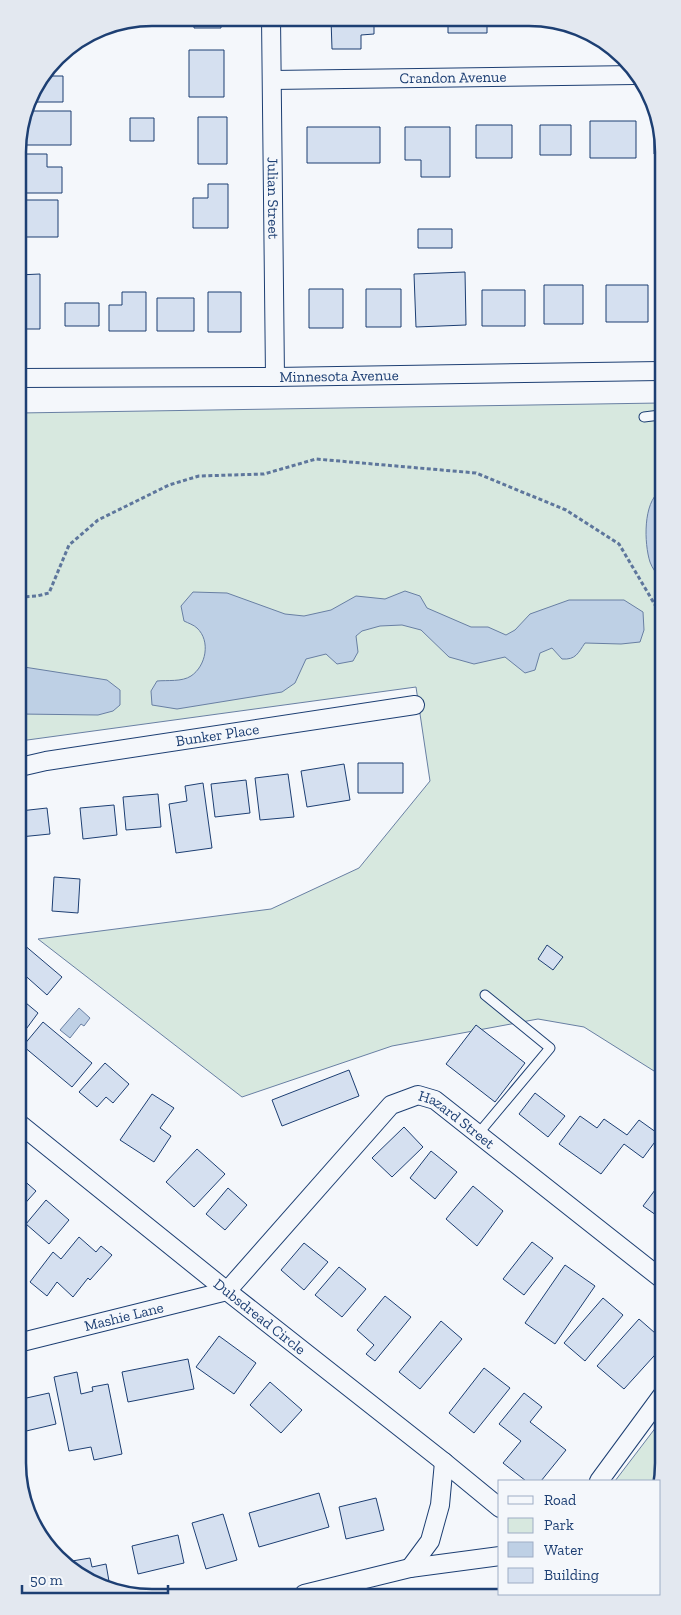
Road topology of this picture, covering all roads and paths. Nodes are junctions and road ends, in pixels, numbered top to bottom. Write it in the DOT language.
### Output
graph roads {
  1 [pos="271,27"];
  2 [pos="629,75"];
  3 [pos="272,80"];
  4 [pos="655,371"];
  5 [pos="275,377"];
  6 [pos="27,378"];
  7 [pos="655,416"];
  8 [pos="644,417"];
  9 [pos="27,596"];
  10 [pos="655,606"];
  11 [pos="416,705"];
  12 [pos="27,765"];
  13 [pos="485,995"];
  14 [pos="26,1128"];
  15 [pos="478,1134"];
  16 [pos="654,1273"];
  17 [pos="227,1291"];
  18 [pos="26,1341"];
  19 [pos="654,1406"];
  20 [pos="444,1462"];
  21 [pos="599,1480"];
  22 [pos="498,1506"];
  23 [pos="498,1556"];
  24 [pos="410,1568"];
  25 [pos="324,1589"];
  1 -- 3 [label="street, Julian Street"];
  2 -- 3 [label="street, Crandon Avenue"];
  3 -- 5 [label="street, Julian Street"];
  4 -- 5 [label="street, Minnesota Avenue"];
  5 -- 6 [label="street, Minnesota Avenue"];
  7 -- 8 [label="lane"];
  9 -- 10 [label="path"];
  11 -- 12 [label="street, Bunker Place"];
  13 -- 15 [label="lane"];
  14 -- 17 [label="street, Dubsdread Circle"];
  15 -- 16 [label="street, Hazard Street"];
  15 -- 17 [label="street, Hazard Street"];
  17 -- 18 [label="street, Mashie Lane"];
  17 -- 20 [label="street, Dubsdread Circle"];
  19 -- 21 [label="street"];
  20 -- 22 [label="street, Dubsdread Circle"];
  20 -- 24 [label="street"];
  23 -- 24 [label="street"];
  24 -- 25 [label="street"];
}
